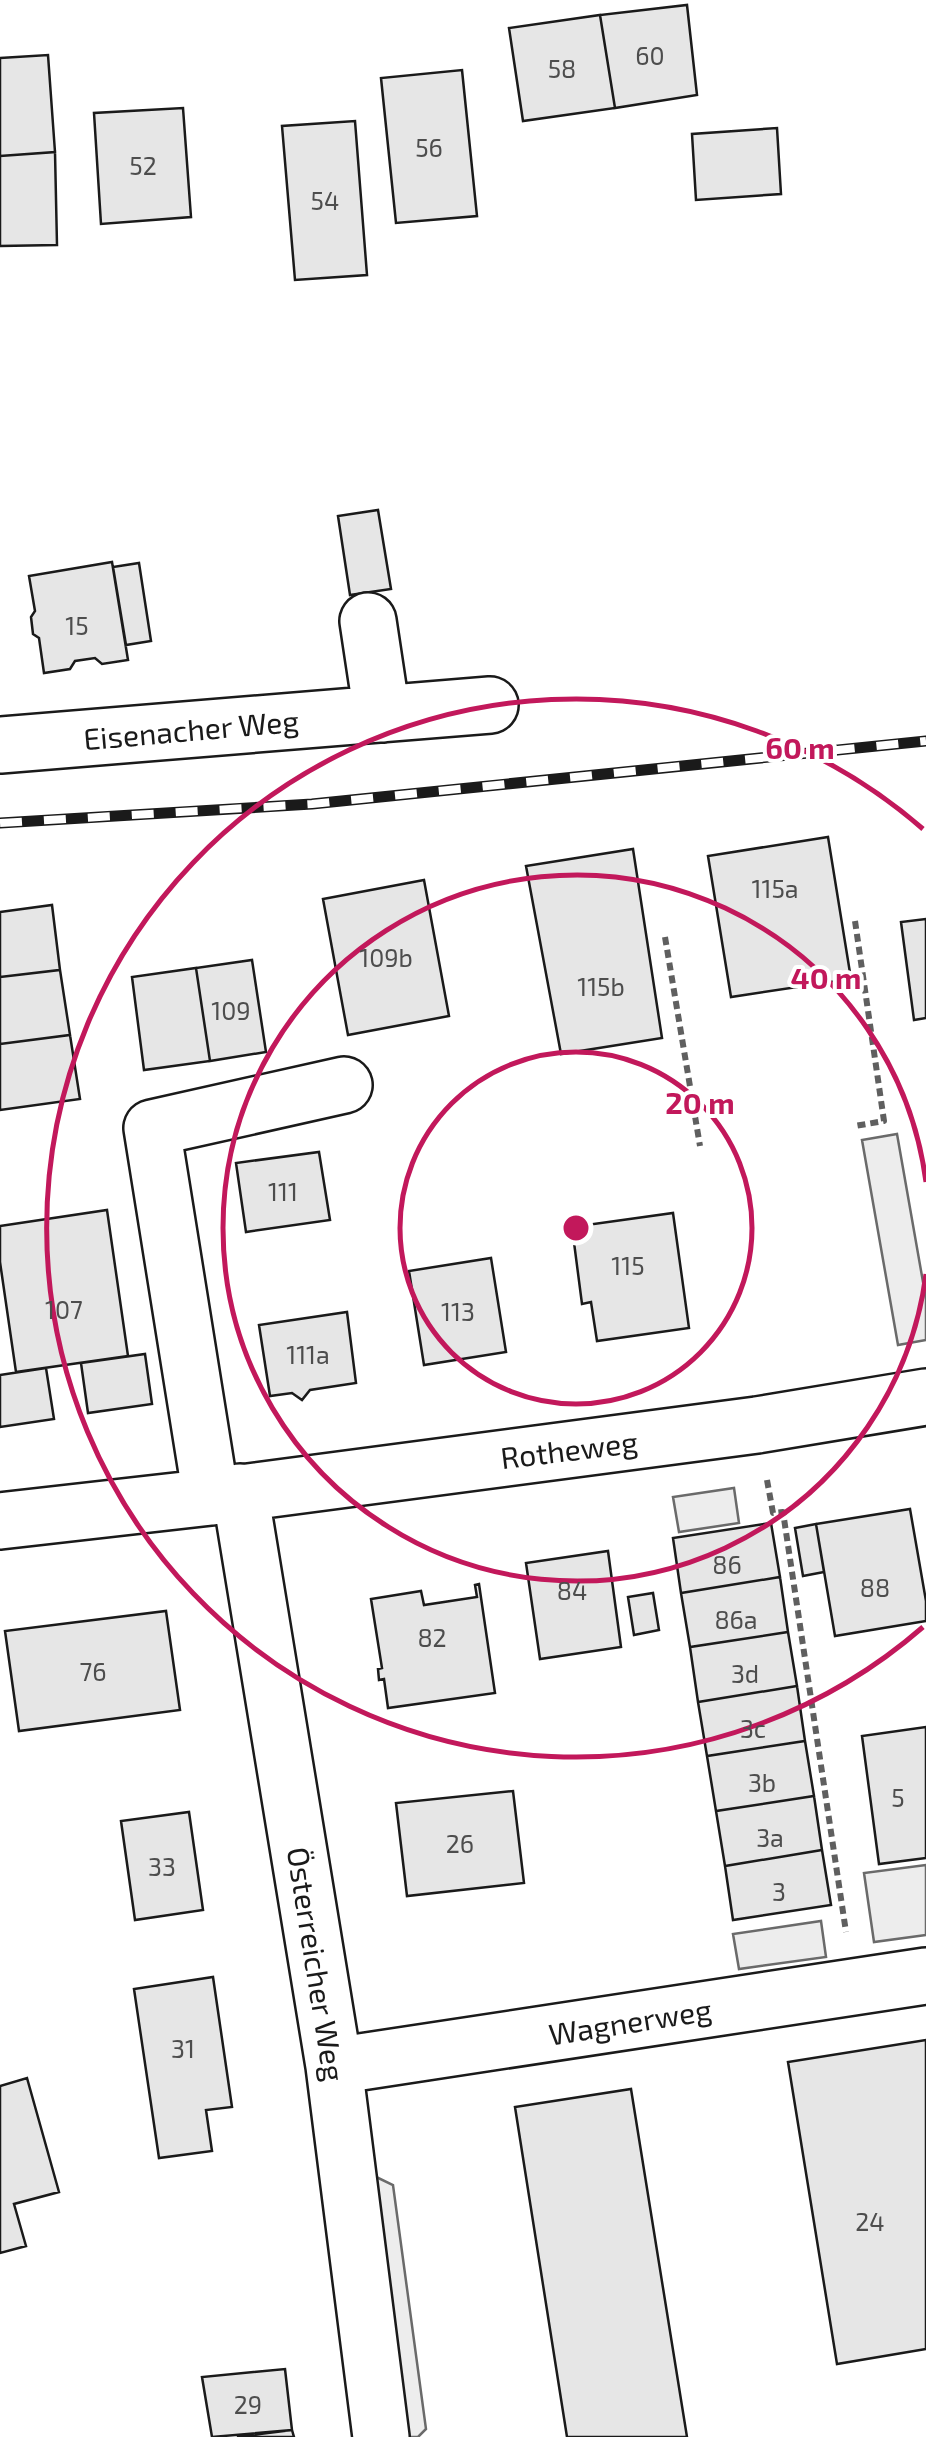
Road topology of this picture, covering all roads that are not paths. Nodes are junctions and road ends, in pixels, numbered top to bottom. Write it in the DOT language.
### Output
graph roads {
  1 [pos="368,621"];
  2 [pos="490,705"];
  3 [pos="382,714"];
  4 [pos="0,745"];
  5 [pos="344,1085"];
  6 [pos="926,1397"];
  7 [pos="226,1494"];
  8 [pos="0,1521"];
  9 [pos="926,1976"];
  10 [pos="334,2066"];
  11 [pos="381,2437"];
  1 -- 3 [label="street"];
  2 -- 3 [label="street, Eisenacher Weg"];
  3 -- 4 [label="street, Eisenacher Weg"];
  5 -- 7 [label="street"];
  6 -- 7 [label="street, Rotheweg"];
  7 -- 8 [label="street, Rotheweg"];
  7 -- 10 [label="street, Österreicher Weg"];
  9 -- 10 [label="street, Wagnerweg"];
  10 -- 11 [label="street, Österreicher Weg"];
}
